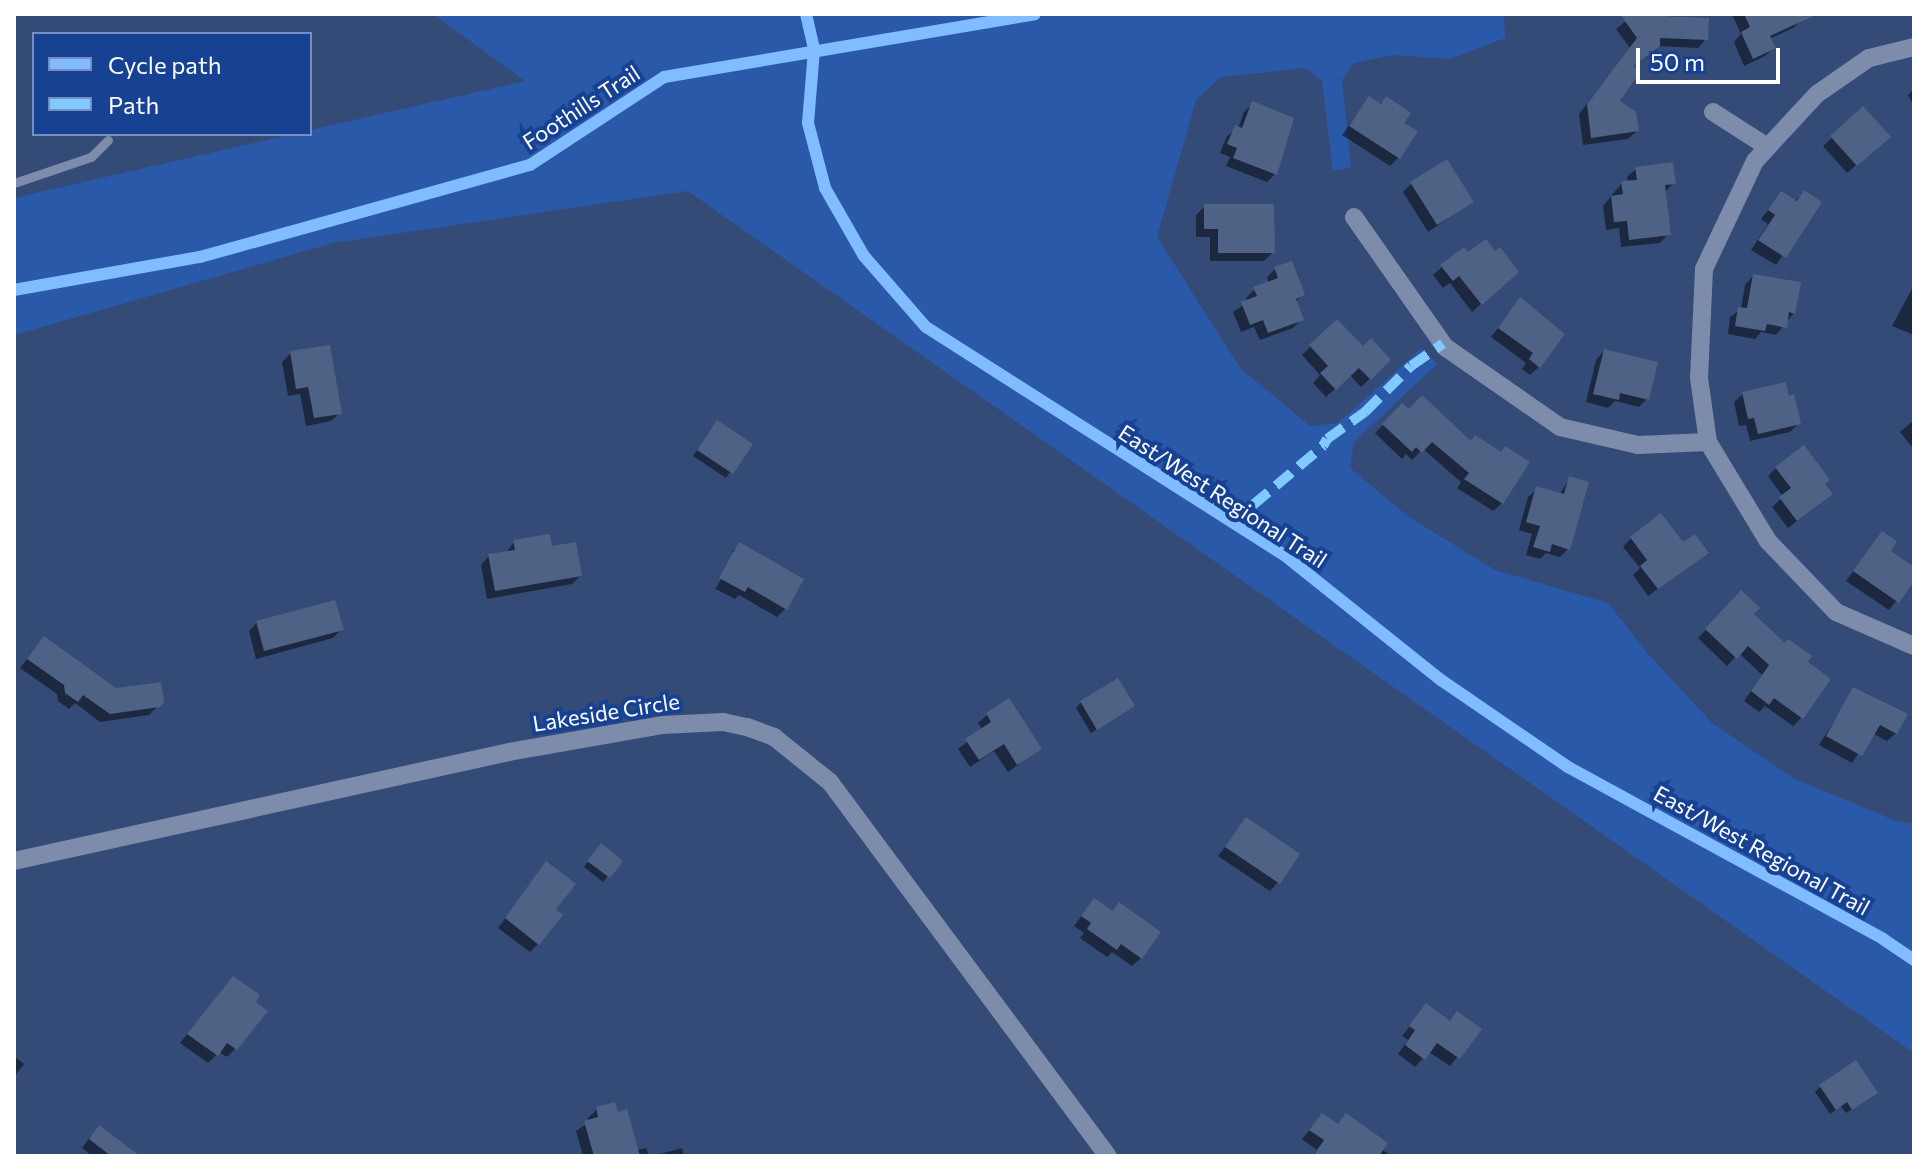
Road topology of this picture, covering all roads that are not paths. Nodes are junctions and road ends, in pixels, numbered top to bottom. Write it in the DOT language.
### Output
graph roads {
  1 [pos="1914,47"];
  2 [pos="1713,112"];
  3 [pos="108,140"];
  4 [pos="1766,146"];
  5 [pos="14,183"];
  6 [pos="1354,217"];
  7 [pos="1708,442"];
  8 [pos="1914,646"];
  9 [pos="14,861"];
  10 [pos="1108,1156"];
  1 -- 4 [label="street"];
  2 -- 4 [label="street"];
  3 -- 5 [label="lane"];
  4 -- 7 [label="street"];
  6 -- 7 [label="street"];
  7 -- 8 [label="street"];
  9 -- 10 [label="street, Lakeside Circle"];
}
